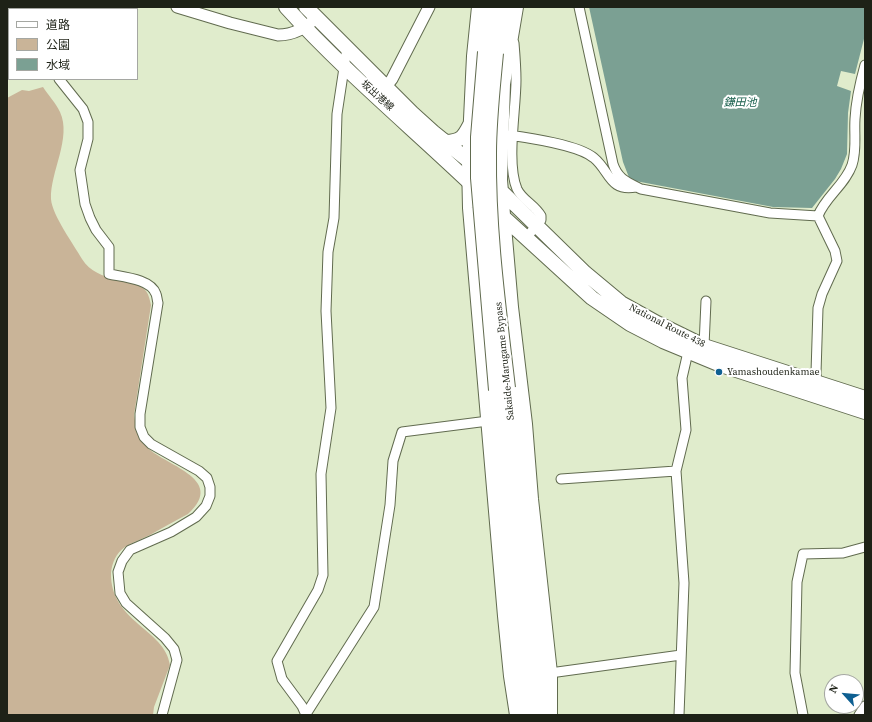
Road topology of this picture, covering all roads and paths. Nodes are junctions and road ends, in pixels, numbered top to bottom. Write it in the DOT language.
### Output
graph roads {
  1 [pos="177,7"];
  2 [pos="286,7"];
  3 [pos="306,7"];
  4 [pos="428,7"];
  5 [pos="479,7"];
  6 [pos="492,7"];
  7 [pos="504,7"];
  8 [pos="516,7"];
  9 [pos="579,7"];
  10 [pos="316,18"];
  11 [pos="305,28"];
  12 [pos="514,43"];
  13 [pos="347,48"];
  14 [pos="491,53"];
  15 [pos="865,65"];
  16 [pos="344,67"];
  17 [pos="60,80"];
  18 [pos="383,92"];
  19 [pos="471,122"];
  20 [pos="507,135"];
  21 [pos="446,142"];
  22 [pos="469,161"];
  23 [pos="470,183"];
  24 [pos="636,187"];
  25 [pos="502,191"];
  26 [pos="818,216"];
  27 [pos="503,217"];
  28 [pos="536,226"];
  29 [pos="526,238"];
  30 [pos="539,250"];
  31 [pos="507,252"];
  32 [pos="706,301"];
  33 [pos="704,346"];
  34 [pos="688,352"];
  35 [pos="502,389"];
  36 [pos="818,390"];
  37 [pos="865,398"];
  38 [pos="865,412"];
  39 [pos="488,421"];
  40 [pos="676,471"];
  41 [pos="561,479"];
  42 [pos="865,547"];
  43 [pos="681,655"];
  44 [pos="550,673"];
  45 [pos="865,706"];
  46 [pos="306,714"];
  47 [pos="162,715"];
  48 [pos="517,715"];
  49 [pos="528,715"];
  50 [pos="540,715"];
  51 [pos="550,715"];
  52 [pos="679,715"];
  53 [pos="803,715"];
  54 [pos="859,715"];
  1 -- 11 [label="street"];
  2 -- 11 [label="main road, 坂出港線"];
  3 -- 10 [label="main road, 坂出港線"];
  4 -- 18 [label="street"];
  5 -- 19 [label="main road"];
  6 -- 14 [label="main road, Sakaide-Marugame Bypass"];
  7 -- 14 [label="main road, Sakaide-Marugame Bypass"];
  8 -- 20 [label="main road"];
  9 -- 24 [label="street"];
  10 -- 11 [label="street"];
  10 -- 13 [label="main road, 坂出港線"];
  11 -- 16 [label="main road, 坂出港線"];
  12 -- 20 [label="street"];
  13 -- 16 [label="street"];
  13 -- 18 [label="main road, 坂出港線"];
  14 -- 35 [label="main road, Sakaide-Marugame Bypass, bridge"];
  15 -- 26 [label="street"];
  16 -- 18 [label="main road, 坂出港線"];
  16 -- 46 [label="street"];
  17 -- 47 [label="street"];
  18 -- 21 [label="main road, 坂出港線"];
  18 -- 23 [label="main road, 坂出港線"];
  19 -- 21 [label="main road"];
  19 -- 22 [label="main road"];
  20 -- 24 [label="street"];
  20 -- 25 [label="main road"];
  20 -- 28 [label="street"];
  21 -- 22 [label="main road, 坂出港線"];
  22 -- 23 [label="main road"];
  22 -- 25 [label="main road, National Route 438"];
  23 -- 27 [label="main road, National Route 438"];
  23 -- 39 [label="main road"];
  24 -- 26 [label="street"];
  25 -- 27 [label="main road"];
  25 -- 28 [label="main road, National Route 438"];
  26 -- 36 [label="street"];
  27 -- 29 [label="main road, National Route 438"];
  27 -- 31 [label="main road"];
  28 -- 29 [label="street"];
  28 -- 33 [label="main road, National Route 438"];
  29 -- 30 [label="main road, National Route 438"];
  30 -- 31 [label="main road"];
  30 -- 34 [label="main road, National Route 438"];
  31 -- 44 [label="main road"];
  32 -- 33 [label="street"];
  33 -- 36 [label="main road, National Route 438"];
  34 -- 36 [label="main road, National Route 438"];
  34 -- 40 [label="street"];
  35 -- 49 [label="main road, Sakaide-Marugame Bypass"];
  35 -- 50 [label="main road, Sakaide-Marugame Bypass"];
  36 -- 37 [label="main road, National Route 438"];
  36 -- 38 [label="main road, National Route 438"];
  39 -- 46 [label="street"];
  39 -- 48 [label="main road"];
  40 -- 41 [label="street"];
  40 -- 43 [label="street"];
  42 -- 53 [label="street"];
  43 -- 44 [label="street"];
  43 -- 52 [label="street"];
  44 -- 51 [label="main road"];
  45 -- 54 [label="street"];
}
